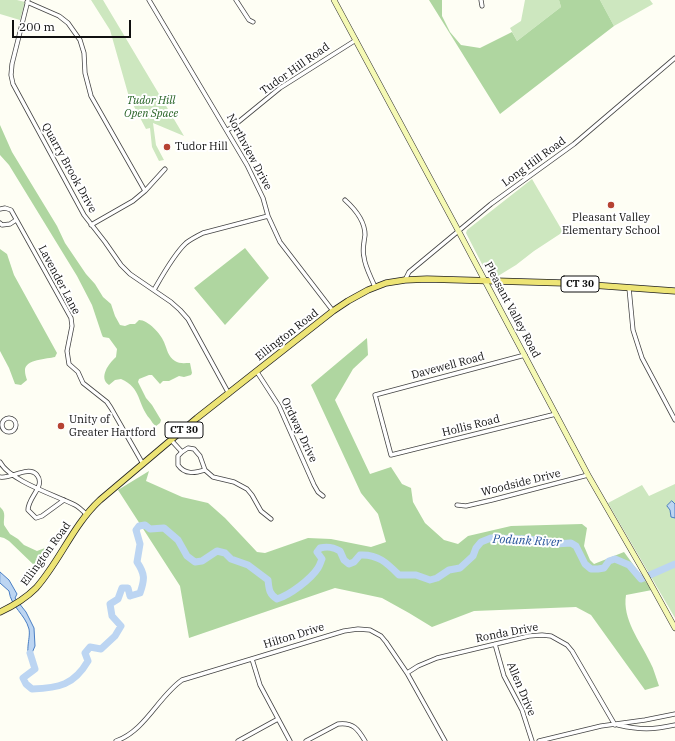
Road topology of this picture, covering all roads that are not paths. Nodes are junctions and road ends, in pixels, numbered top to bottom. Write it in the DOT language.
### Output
graph roads {
  1 [pos="150,0"];
  2 [pos="236,0"];
  3 [pos="334,0"];
  4 [pos="481,0"];
  5 [pos="28,1"];
  6 [pos="482,6"];
  7 [pos="253,22"];
  8 [pos="356,40"];
  9 [pos="675,58"];
  10 [pos="227,130"];
  11 [pos="165,168"];
  12 [pos="145,191"];
  13 [pos="345,200"];
  14 [pos="0,209"];
  15 [pos="268,216"];
  16 [pos="16,220"];
  17 [pos="0,223"];
  18 [pos="91,225"];
  19 [pos="459,232"];
  20 [pos="405,280"];
  21 [pos="485,280"];
  22 [pos="375,287"];
  23 [pos="629,288"];
  24 [pos="154,290"];
  25 [pos="675,292"];
  26 [pos="333,312"];
  27 [pos="525,356"];
  28 [pos="257,372"];
  29 [pos="229,394"];
  30 [pos="556,414"];
  31 [pos="675,420"];
  32 [pos="1,429"];
  33 [pos="172,440"];
  34 [pos="182,452"];
  35 [pos="391,455"];
  36 [pos="0,462"];
  37 [pos="143,464"];
  38 [pos="205,470"];
  39 [pos="14,475"];
  40 [pos="588,475"];
  41 [pos="0,477"];
  42 [pos="38,489"];
  43 [pos="323,496"];
  44 [pos="64,500"];
  45 [pos="457,505"];
  46 [pos="86,515"];
  47 [pos="271,519"];
  48 [pos="0,612"];
  49 [pos="675,628"];
  50 [pos="496,644"];
  51 [pos="252,659"];
  52 [pos="406,673"];
  53 [pos="675,714"];
  54 [pos="278,719"];
  55 [pos="615,725"];
  56 [pos="675,726"];
  57 [pos="116,741"];
  58 [pos="238,741"];
  59 [pos="290,741"];
  60 [pos="306,741"];
  61 [pos="365,741"];
  62 [pos="445,741"];
  63 [pos="532,741"];
  64 [pos="539,741"];
  1 -- 10 [label="street, Northview Drive"];
  2 -- 7 [label="street"];
  3 -- 8 [label="main road, Pleasant Valley Road"];
  4 -- 6 [label="street"];
  5 -- 12 [label="street"];
  5 -- 18 [label="street, Quarry Brook Drive"];
  8 -- 10 [label="street, Tudor Hill Road"];
  8 -- 19 [label="main road, Pleasant Valley Road"];
  9 -- 19 [label="street, Long Hill Road"];
  10 -- 15 [label="street, Northview Drive"];
  11 -- 12 [label="street"];
  12 -- 18 [label="street"];
  13 -- 22 [label="street"];
  14 -- 16 [label="street, Lavender Lane"];
  15 -- 24 [label="street"];
  15 -- 26 [label="street, Northview Drive"];
  16 -- 17 [label="street"];
  16 -- 37 [label="street, Lavender Lane"];
  18 -- 24 [label="street, Quarry Brook Drive"];
  19 -- 20 [label="street, Long Hill Road"];
  19 -- 21 [label="main road, Pleasant Valley Road"];
  20 -- 21 [label="main road, Ellington Road / CT 30"];
  20 -- 22 [label="main road, Ellington Road / CT 30"];
  21 -- 23 [label="main road, Ellington Road / CT 30"];
  21 -- 27 [label="main road, Pleasant Valley Road"];
  22 -- 26 [label="main road, Ellington Road / CT 30"];
  23 -- 25 [label="main road, Ellington Road / CT 30"];
  23 -- 31 [label="street"];
  24 -- 29 [label="street, Quarry Brook Drive"];
  26 -- 28 [label="main road, Ellington Road / CT 30"];
  27 -- 30 [label="main road, Pleasant Valley Road"];
  27 -- 35 [label="street, Davewell Road"];
  28 -- 29 [label="main road, Ellington Road / CT 30"];
  28 -- 43 [label="street, Ordway Drive"];
  29 -- 33 [label="main road, Ellington Road / CT 30"];
  30 -- 35 [label="street, Hollis Road"];
  30 -- 40 [label="main road, Pleasant Valley Road"];
  32 -- 32 [label="street"];
  33 -- 34 [label="street"];
  33 -- 37 [label="main road, Ellington Road / CT 30"];
  34 -- 38 [label="street"];
  34 -- 38 [label="street"];
  36 -- 39 [label="street"];
  37 -- 46 [label="main road, Ellington Road / CT 30"];
  38 -- 47 [label="street"];
  39 -- 41 [label="street"];
  39 -- 42 [label="street"];
  39 -- 42 [label="street"];
  40 -- 45 [label="street, Woodside Drive"];
  40 -- 49 [label="main road, Pleasant Valley Road"];
  42 -- 44 [label="street"];
  42 -- 44 [label="street"];
  44 -- 46 [label="street"];
  46 -- 48 [label="main road, Ellington Road / CT 30"];
  50 -- 52 [label="street, Ronda Drive"];
  50 -- 55 [label="street, Ronda Drive"];
  50 -- 63 [label="street, Allen Drive"];
  51 -- 52 [label="street, Hilton Drive"];
  51 -- 54 [label="street"];
  51 -- 57 [label="street, Hilton Drive"];
  52 -- 62 [label="street, Hilton Drive"];
  53 -- 55 [label="street"];
  54 -- 58 [label="street"];
  54 -- 59 [label="street"];
  55 -- 56 [label="street"];
  55 -- 64 [label="street"];
  60 -- 61 [label="street"];
}
